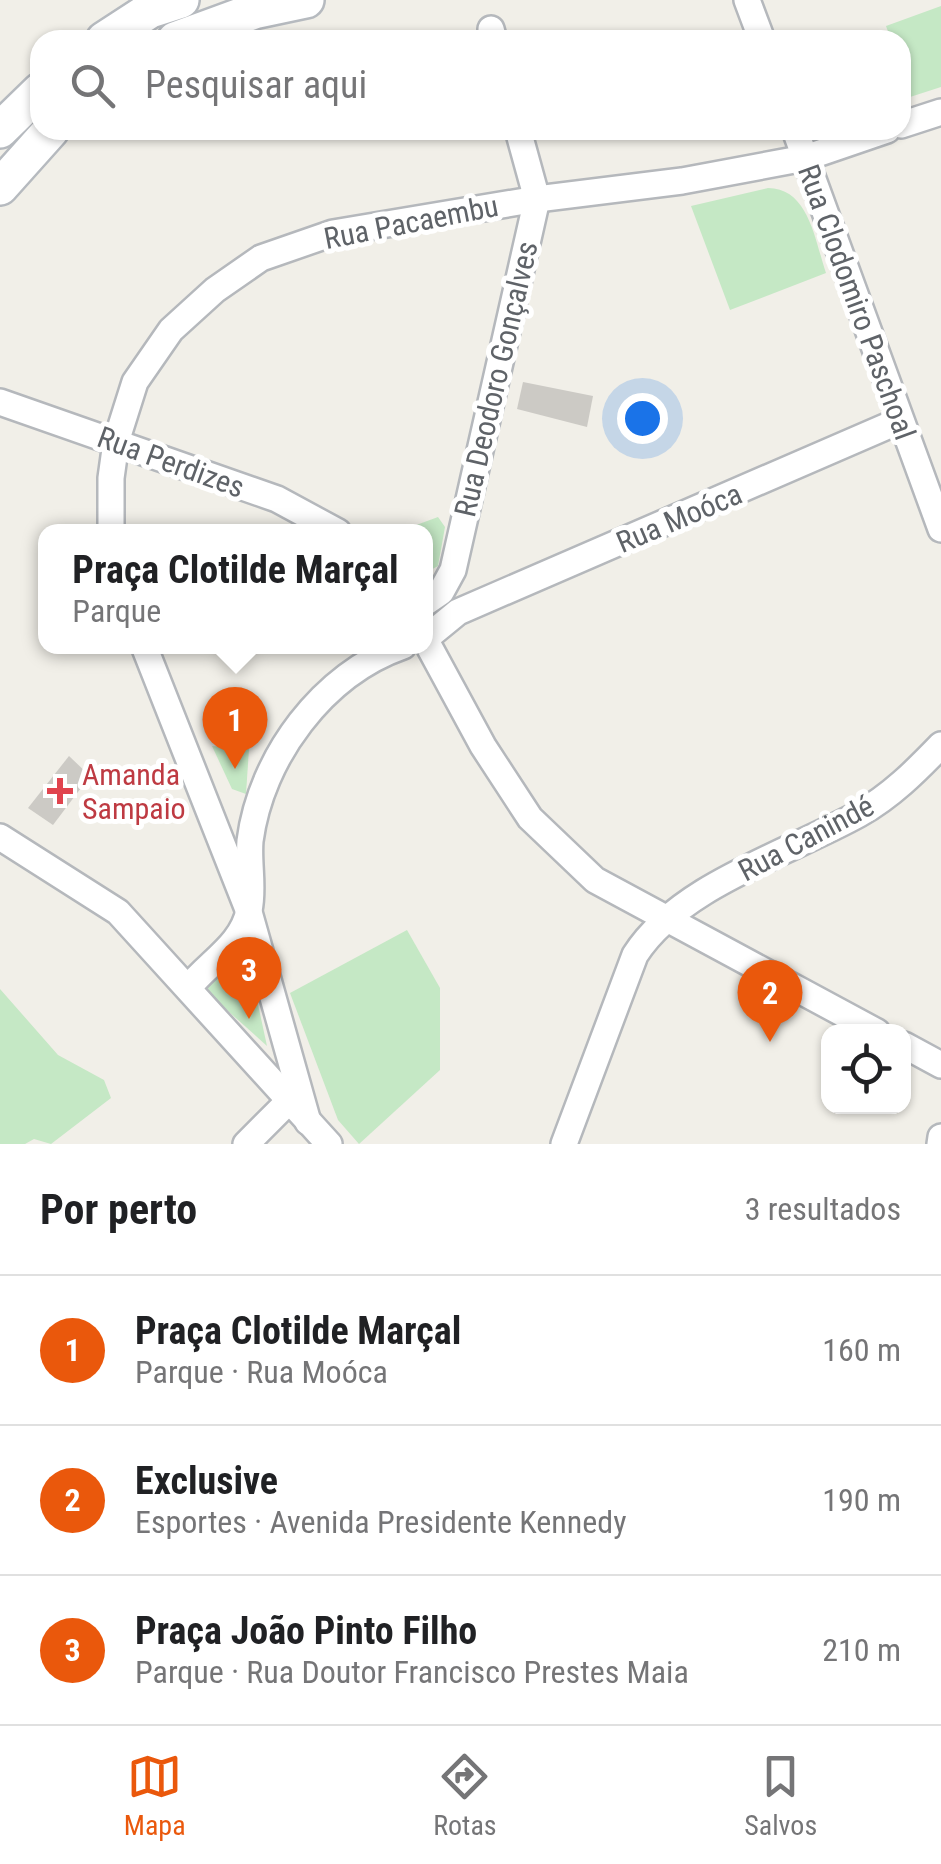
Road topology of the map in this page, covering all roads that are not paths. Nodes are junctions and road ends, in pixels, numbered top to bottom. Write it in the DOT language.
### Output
graph roads {
  1 [pos="180,0"];
  2 [pos="306,0"];
  3 [pos="747,0"];
  4 [pos="119,30"];
  5 [pos="201,30"];
  6 [pos="758,30"];
  7 [pos="30,101"];
  8 [pos="941,112"];
  9 [pos="911,122"];
  10 [pos="0,130"];
  11 [pos="41,140"];
  12 [pos="521,140"];
  13 [pos="799,140"];
  14 [pos="858,140"];
  15 [pos="805,158"];
  16 [pos="0,187"];
  17 [pos="537,199"];
  18 [pos="0,402"];
  19 [pos="899,421"];
  20 [pos="116,442"];
  21 [pos="111,524"];
  22 [pos="323,524"];
  23 [pos="941,529"];
  24 [pos="453,570"];
  25 [pos="433,598"];
  26 [pos="468,608"];
  27 [pos="433,633"];
  28 [pos="433,653"];
  29 [pos="147,654"];
  30 [pos="382,654"];
  31 [pos="440,666"];
  32 [pos="941,745"];
  33 [pos="0,837"];
  34 [pos="250,912"];
  35 [pos="663,919"];
  36 [pos="189,987"];
  37 [pos="862,1024"];
  38 [pos="911,1049"];
  39 [pos="291,1054"];
  40 [pos="941,1065"];
  41 [pos="258,1069"];
  42 [pos="289,1101"];
  43 [pos="308,1122"];
  44 [pos="246,1144"];
  45 [pos="329,1144"];
  46 [pos="564,1144"];
  1 -- 4 [label="main road"];
  2 -- 5 [label="main road"];
  3 -- 6 [label="street"];
  7 -- 10 [label="main road"];
  8 -- 9 [label="street"];
  11 -- 16 [label="main road"];
  12 -- 17 [label="street, Rua Deodoro Gonçalves"];
  13 -- 15 [label="street, Rua Clodomiro Paschoal"];
  14 -- 15 [label="street, Rua Pacaembu"];
  15 -- 17 [label="street, Rua Pacaembu"];
  15 -- 19 [label="street, Rua Clodomiro Paschoal"];
  17 -- 20 [label="street, Rua Pacaembu"];
  17 -- 24 [label="street, Rua Deodoro Gonçalves"];
  18 -- 20 [label="street, Rua Perdizes"];
  19 -- 23 [label="street, Rua Clodomiro Paschoal"];
  19 -- 26 [label="street, Rua Moóca"];
  20 -- 21 [label="street, Rua Pacaembu"];
  20 -- 22 [label="street, Rua Perdizes"];
  24 -- 25 [label="street, Rua Deodoro Gonçalves"];
  24 -- 26 [label="street"];
  26 -- 27 [label="street, Rua Moóca"];
  26 -- 31 [label="street"];
  28 -- 31 [label="street"];
  29 -- 34 [label="street"];
  30 -- 34 [label="street"];
  31 -- 35 [label="street"];
  32 -- 35 [label="street, Rua Canindé"];
  33 -- 36 [label="street"];
  34 -- 36 [label="street"];
  34 -- 39 [label="street"];
  35 -- 37 [label="street"];
  35 -- 46 [label="street, Rua Canindé"];
  36 -- 41 [label="street"];
  38 -- 40 [label="street"];
  39 -- 41 [label="street"];
  39 -- 43 [label="street"];
  41 -- 42 [label="street"];
  42 -- 43 [label="street"];
  42 -- 44 [label="street"];
  43 -- 45 [label="street"];
}
